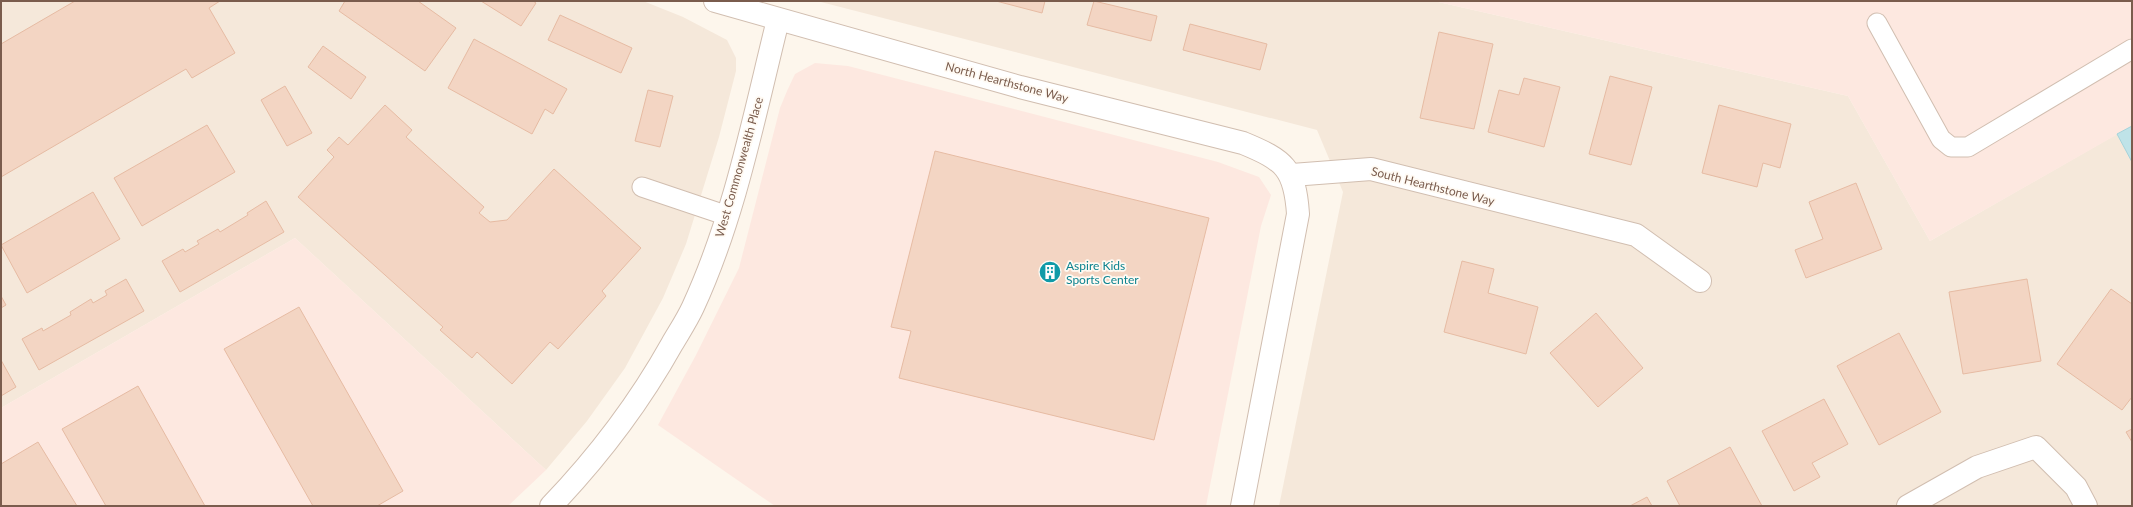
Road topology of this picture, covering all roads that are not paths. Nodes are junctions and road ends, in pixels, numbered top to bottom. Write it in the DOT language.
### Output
graph roads {
  1 [pos="715,1"];
  2 [pos="778,20"];
  3 [pos="1877,24"];
  4 [pos="2132,49"];
  5 [pos="1292,175"];
  6 [pos="642,187"];
  7 [pos="728,216"];
  8 [pos="1700,281"];
  9 [pos="551,506"];
  10 [pos="1242,506"];
  11 [pos="1908,506"];
  12 [pos="2086,506"];
  1 -- 2 [label="street, North Hearthstone Way"];
  2 -- 5 [label="street, North Hearthstone Way"];
  2 -- 7 [label="street, West Commonwealth Place"];
  3 -- 4 [label="lane"];
  5 -- 8 [label="street, South Hearthstone Way"];
  5 -- 10 [label="street"];
  6 -- 7 [label="lane"];
  7 -- 9 [label="street, West Commonwealth Place"];
  11 -- 12 [label="street"];
}
